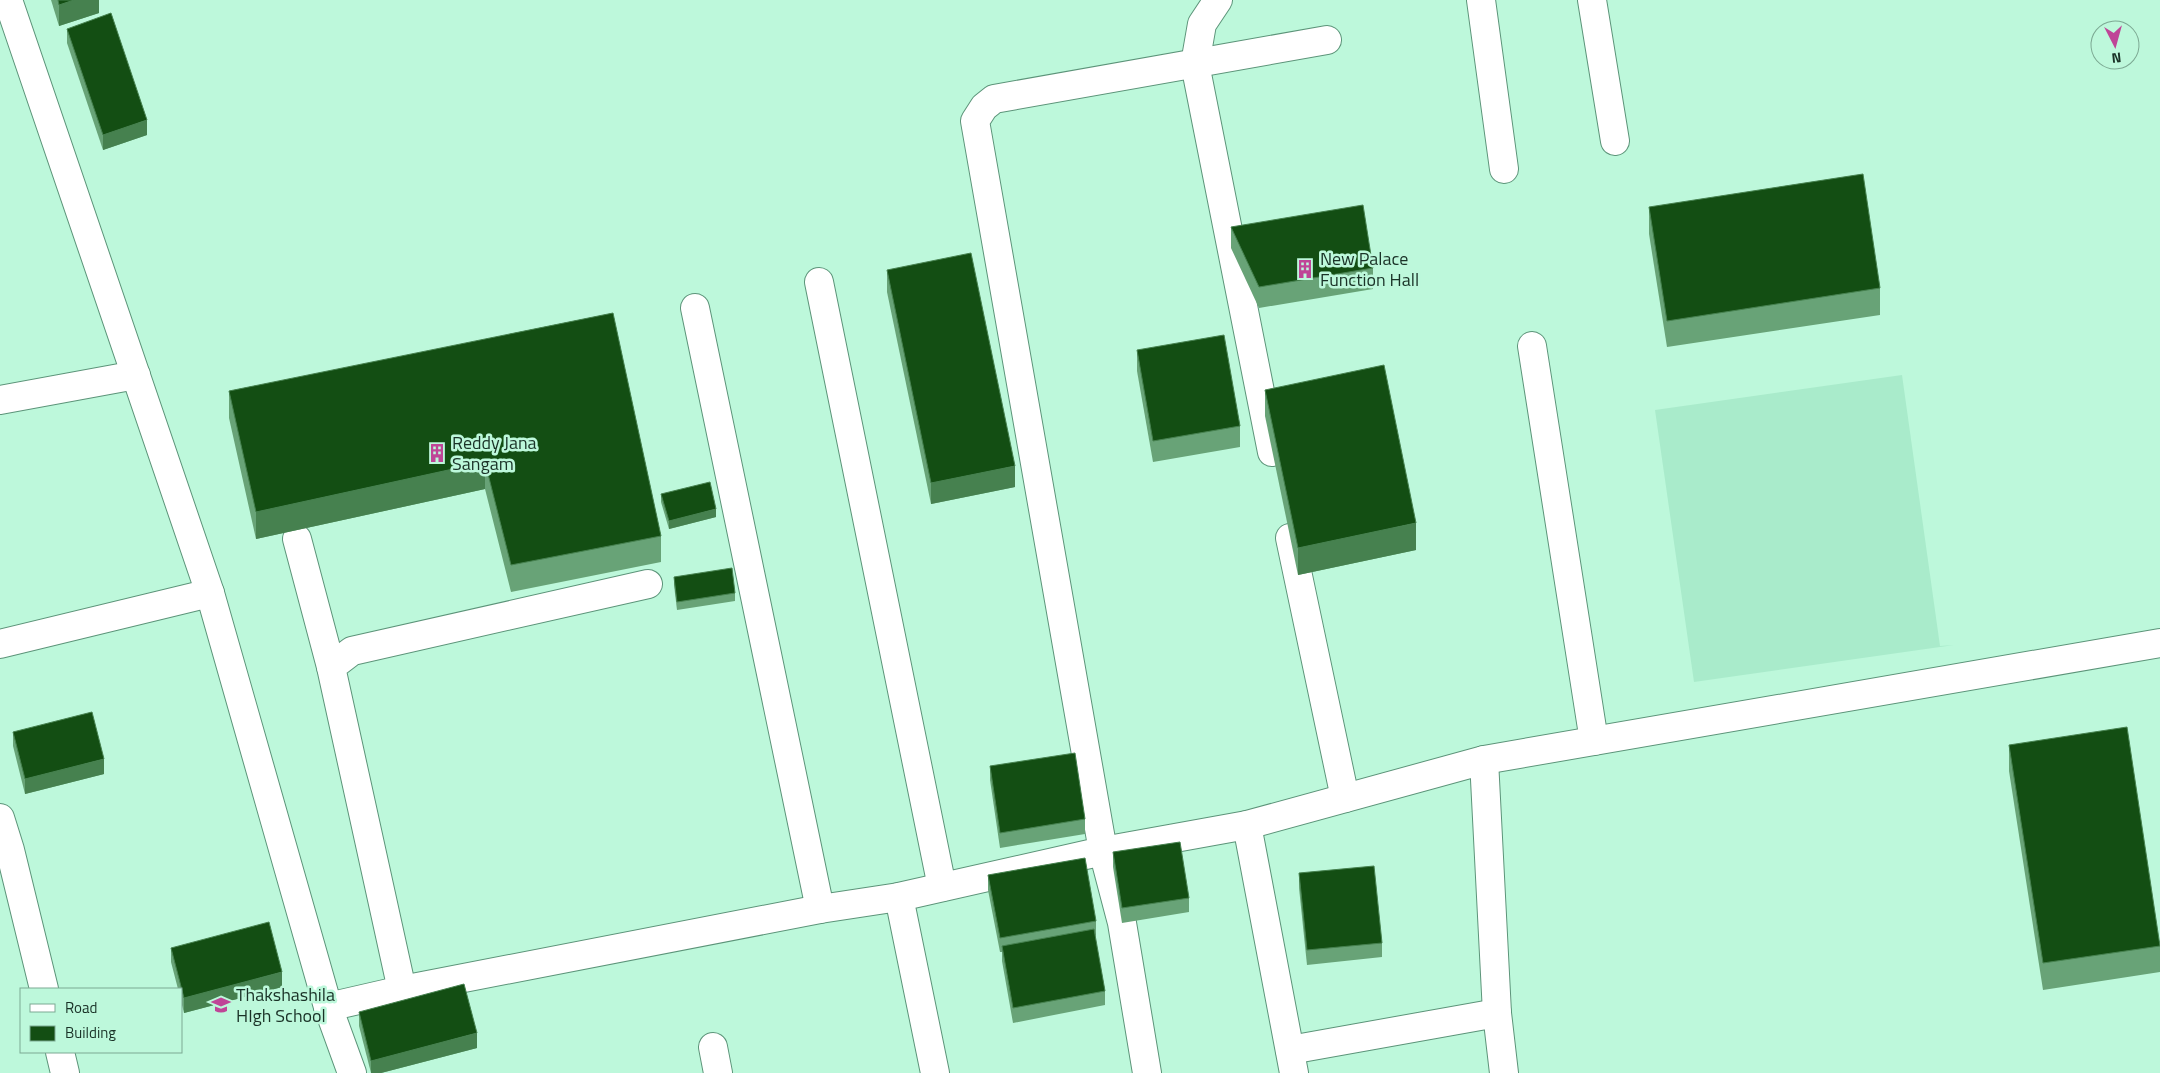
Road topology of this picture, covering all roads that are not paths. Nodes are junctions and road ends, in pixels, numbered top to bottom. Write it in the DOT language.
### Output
graph roads {
  1 [pos="8,0"];
  2 [pos="1218,0"];
  3 [pos="1481,0"];
  4 [pos="1592,0"];
  5 [pos="1327,40"];
  6 [pos="1195,64"];
  7 [pos="1615,141"];
  8 [pos="1504,169"];
  9 [pos="819,282"];
  10 [pos="695,308"];
  11 [pos="1532,346"];
  12 [pos="136,375"];
  13 [pos="0,400"];
  14 [pos="1276,472"];
  15 [pos="1284,509"];
  16 [pos="297,539"];
  17 [pos="648,584"];
  18 [pos="210,593"];
  19 [pos="2160,643"];
  20 [pos="0,644"];
  21 [pos="331,667"];
  22 [pos="1594,741"];
  23 [pos="1484,760"];
  24 [pos="1345,798"];
  25 [pos="0,818"];
  26 [pos="1247,825"];
  27 [pos="1103,850"];
  28 [pos="5,851"];
  29 [pos="942,887"];
  30 [pos="899,897"];
  31 [pos="820,909"];
  32 [pos="44,988"];
  33 [pos="402,990"];
  34 [pos="328,1007"];
  35 [pos="1497,1013"];
  36 [pos="60,1053"];
  37 [pos="1292,1062"];
  38 [pos="65,1073"];
  39 [pos="352,1073"];
  40 [pos="935,1073"];
  41 [pos="1147,1073"];
  42 [pos="1504,1073"];
  1 -- 12 [label="street"];
  2 -- 6 [label="street"];
  3 -- 8 [label="street"];
  4 -- 7 [label="street"];
  5 -- 6 [label="street"];
  6 -- 14 [label="street"];
  6 -- 27 [label="street"];
  9 -- 29 [label="street"];
  10 -- 31 [label="street"];
  11 -- 22 [label="street"];
  12 -- 13 [label="street"];
  12 -- 18 [label="street"];
  15 -- 24 [label="street"];
  16 -- 21 [label="street"];
  17 -- 21 [label="street"];
  18 -- 20 [label="street"];
  18 -- 34 [label="street"];
  19 -- 22 [label="street"];
  21 -- 33 [label="street"];
  22 -- 23 [label="street"];
  23 -- 24 [label="street"];
  23 -- 35 [label="street"];
  24 -- 26 [label="street"];
  25 -- 28 [label="street"];
  26 -- 27 [label="street"];
  26 -- 37 [label="street"];
  27 -- 29 [label="street"];
  27 -- 41 [label="street"];
  28 -- 32 [label="street"];
  29 -- 30 [label="street"];
  30 -- 31 [label="street"];
  30 -- 40 [label="street"];
  31 -- 33 [label="street"];
  33 -- 34 [label="street"];
  34 -- 39 [label="street"];
  35 -- 37 [label="street"];
  35 -- 42 [label="street"];
  36 -- 38 [label="street"];
}
